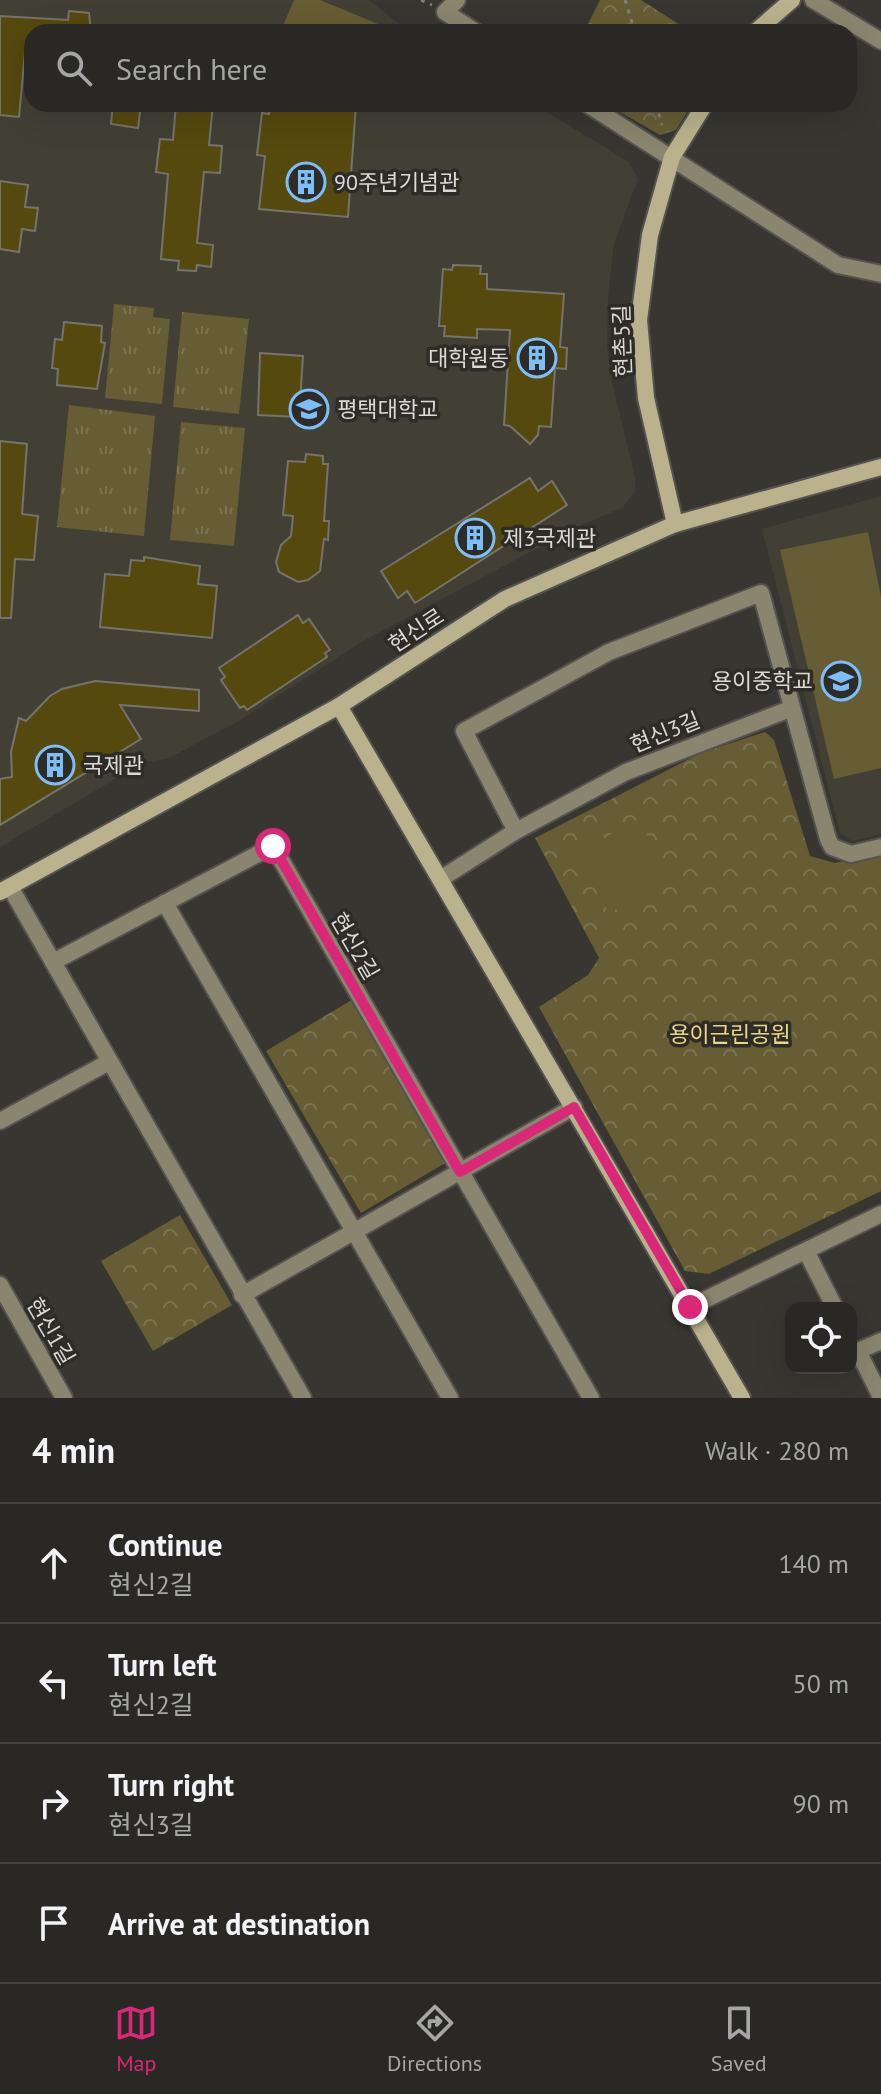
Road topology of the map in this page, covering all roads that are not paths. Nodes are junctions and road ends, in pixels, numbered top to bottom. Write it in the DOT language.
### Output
graph roads {
  1 [pos="457,0"];
  2 [pos="792,0"];
  3 [pos="813,0"];
  4 [pos="464,24"];
  5 [pos="764,24"];
  6 [pos="853,24"];
  7 [pos="857,27"];
  8 [pos="881,41"];
  9 [pos="600,112"];
  10 [pos="700,112"];
  11 [pos="672,157"];
  12 [pos="881,274"];
  13 [pos="881,467"];
  14 [pos="675,524"];
  15 [pos="339,706"];
  16 [pos="790,709"];
  17 [pos="516,831"];
  18 [pos="881,847"];
  19 [pos="442,878"];
  20 [pos="5,889"];
  21 [pos="165,903"];
  22 [pos="53,962"];
  23 [pos="109,1062"];
  24 [pos="574,1107"];
  25 [pos="0,1121"];
  26 [pos="460,1172"];
  27 [pos="881,1214"];
  28 [pos="352,1232"];
  29 [pos="806,1251"];
  30 [pos="0,1285"];
  31 [pos="242,1295"];
  32 [pos="832,1302"];
  33 [pos="690,1307"];
  34 [pos="881,1341"];
  35 [pos="857,1345"];
  36 [pos="857,1351"];
  37 [pos="881,1397"];
  38 [pos="64,1398"];
  39 [pos="303,1398"];
  40 [pos="450,1398"];
  41 [pos="591,1398"];
  42 [pos="742,1398"];
  1 -- 4 [label="street"];
  2 -- 5 [label="street"];
  3 -- 6 [label="street"];
  7 -- 8 [label="street"];
  9 -- 11 [label="street"];
  10 -- 11 [label="street, 현촌5길"];
  11 -- 12 [label="street"];
  11 -- 14 [label="street, 현촌5길"];
  13 -- 14 [label="street, 현신로"];
  14 -- 15 [label="street, 현신로"];
  15 -- 19 [label="street"];
  15 -- 20 [label="street, 현신로"];
  16 -- 17 [label="street, 현신3길"];
  16 -- 17 [label="street"];
  16 -- 18 [label="street"];
  17 -- 19 [label="street, 현신3길"];
  19 -- 24 [label="street"];
  20 -- 22 [label="street"];
  21 -- 22 [label="street, 현신2길"];
  21 -- 26 [label="street, 현신2길"];
  21 -- 28 [label="street"];
  22 -- 23 [label="street"];
  23 -- 25 [label="street"];
  23 -- 31 [label="street"];
  24 -- 26 [label="street"];
  24 -- 33 [label="street"];
  26 -- 28 [label="street"];
  26 -- 41 [label="street, 현신2길"];
  27 -- 29 [label="street"];
  28 -- 31 [label="street"];
  28 -- 40 [label="street"];
  29 -- 32 [label="street"];
  29 -- 33 [label="street"];
  30 -- 38 [label="street, 현신1길"];
  31 -- 39 [label="street"];
  33 -- 42 [label="street"];
  34 -- 35 [label="street"];
  36 -- 37 [label="street"];
}
